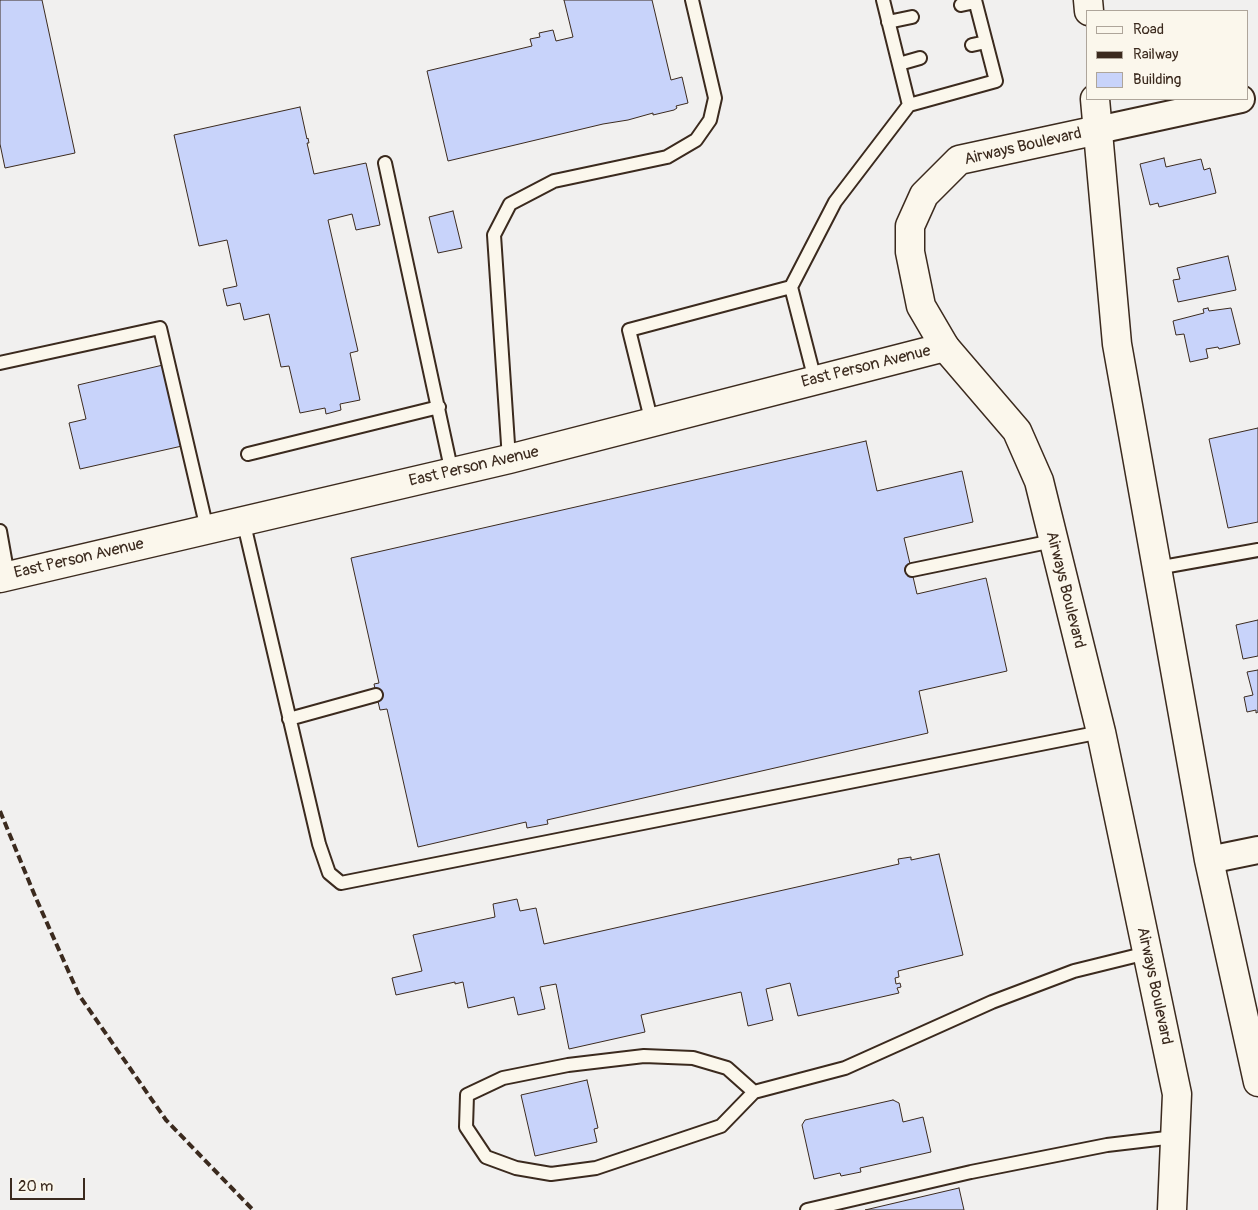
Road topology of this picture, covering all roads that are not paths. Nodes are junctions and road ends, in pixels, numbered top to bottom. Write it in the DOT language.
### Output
graph roads {
  1 [pos="692,0"];
  2 [pos="883,0"];
  3 [pos="975,1"];
  4 [pos="961,5"];
  5 [pos="912,17"];
  6 [pos="888,22"];
  7 [pos="986,42"];
  8 [pos="972,45"];
  9 [pos="920,58"];
  10 [pos="899,64"];
  11 [pos="1095,100"];
  12 [pos="1236,100"];
  13 [pos="909,105"];
  14 [pos="1098,130"];
  15 [pos="385,163"];
  16 [pos="791,287"];
  17 [pos="945,347"];
  18 [pos="0,363"];
  19 [pos="816,380"];
  20 [pos="439,408"];
  21 [pos="652,422"];
  22 [pos="248,454"];
  23 [pos="509,459"];
  24 [pos="452,473"];
  25 [pos="243,520"];
  26 [pos="207,530"];
  27 [pos="0,531"];
  28 [pos="1053,541"];
  29 [pos="1258,550"];
  30 [pos="1157,568"];
  31 [pos="912,570"];
  32 [pos="4,577"];
  33 [pos="376,696"];
  34 [pos="289,718"];
  35 [pos="1100,732"];
  36 [pos="1258,850"];
  37 [pos="1209,860"];
  38 [pos="1147,953"];
  39 [pos="1258,1082"];
  40 [pos="754,1092"];
  41 [pos="1175,1137"];
  42 [pos="807,1210"];
  43 [pos="1172,1210"];
  1 -- 23 [label="lane"];
  2 -- 6 [label="lane"];
  3 -- 4 [label="lane"];
  3 -- 7 [label="lane"];
  5 -- 6 [label="lane"];
  6 -- 10 [label="lane"];
  7 -- 8 [label="lane"];
  7 -- 13 [label="lane"];
  9 -- 10 [label="lane"];
  10 -- 13 [label="lane"];
  11 -- 14 [label="main road, Airways Boulevard"];
  12 -- 14 [label="street"];
  13 -- 16 [label="lane"];
  14 -- 17 [label="main road, Airways Boulevard"];
  14 -- 30 [label="main road, Airways Boulevard"];
  15 -- 20 [label="lane"];
  16 -- 19 [label="lane"];
  16 -- 21 [label="lane"];
  17 -- 19 [label="main road, East Person Avenue"];
  17 -- 28 [label="main road, Airways Boulevard"];
  18 -- 26 [label="lane"];
  19 -- 21 [label="main road, East Person Avenue"];
  20 -- 22 [label="lane"];
  20 -- 24 [label="lane"];
  21 -- 23 [label="main road, East Person Avenue"];
  23 -- 24 [label="main road, East Person Avenue"];
  24 -- 25 [label="main road, East Person Avenue"];
  25 -- 26 [label="main road, East Person Avenue"];
  25 -- 34 [label="lane"];
  26 -- 32 [label="main road, East Person Avenue"];
  27 -- 32 [label="lane"];
  28 -- 31 [label="lane"];
  28 -- 35 [label="main road, Airways Boulevard"];
  29 -- 30 [label="lane"];
  30 -- 37 [label="main road, Airways Boulevard"];
  33 -- 34 [label="lane"];
  34 -- 35 [label="lane"];
  35 -- 38 [label="main road, Airways Boulevard"];
  36 -- 37 [label="street"];
  37 -- 39 [label="main road, Airways Boulevard"];
  38 -- 40 [label="lane"];
  38 -- 41 [label="main road, Airways Boulevard"];
  40 -- 40 [label="lane"];
  41 -- 42 [label="lane"];
  41 -- 43 [label="main road, Airways Boulevard"];
}
